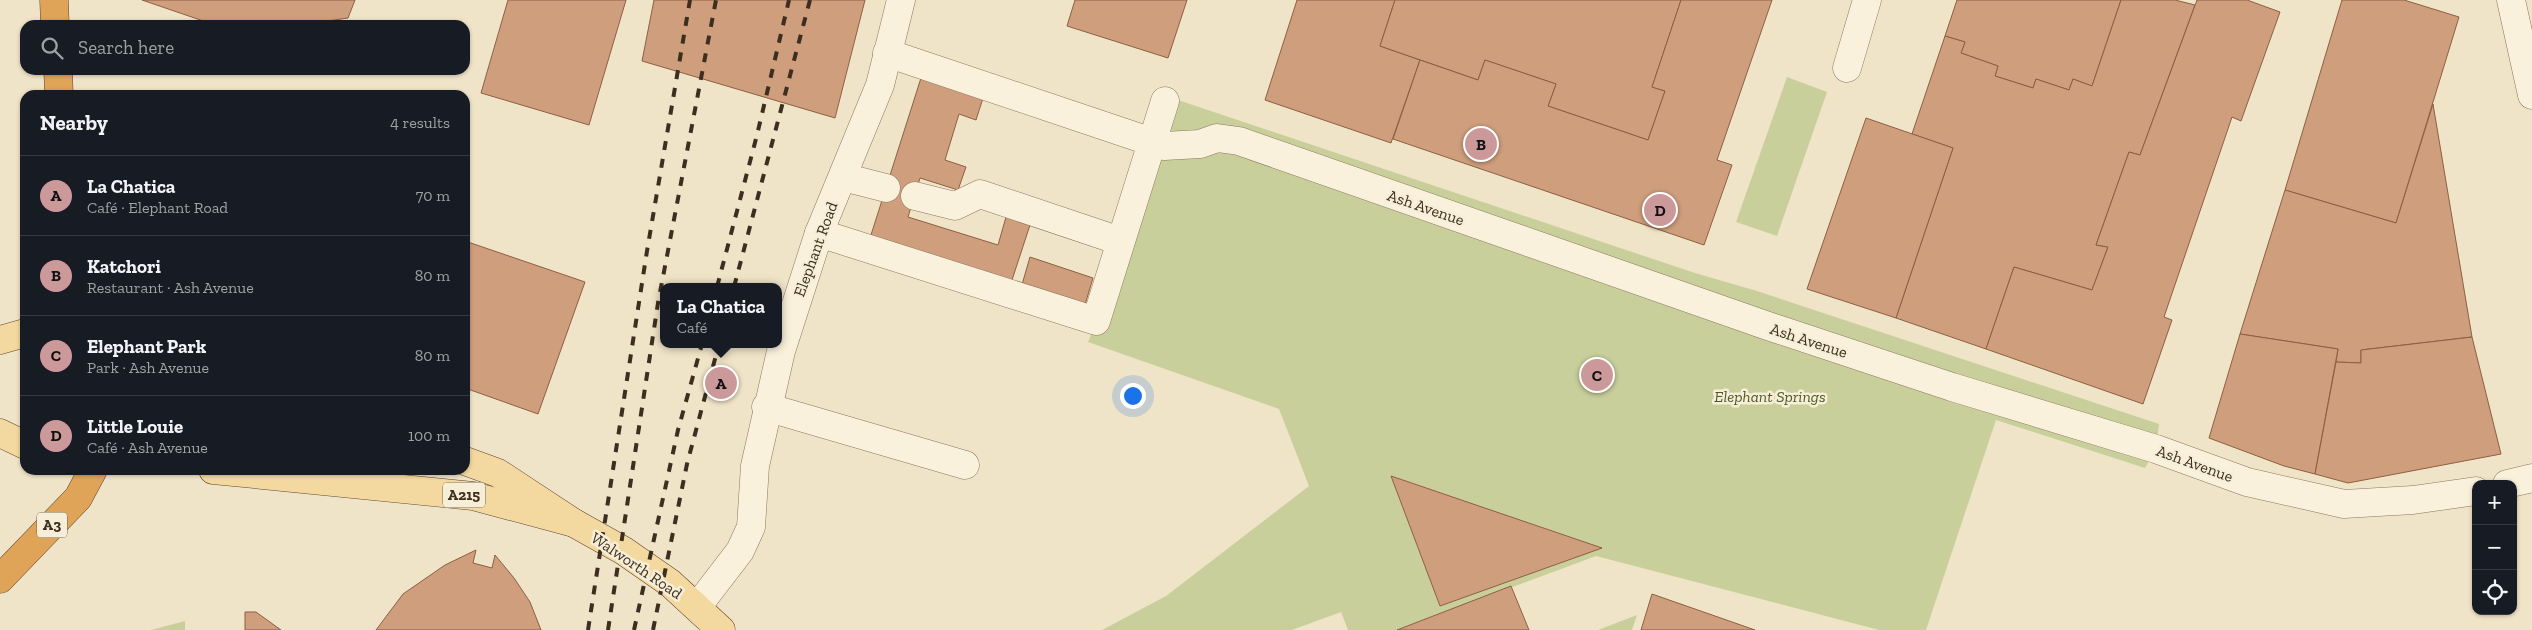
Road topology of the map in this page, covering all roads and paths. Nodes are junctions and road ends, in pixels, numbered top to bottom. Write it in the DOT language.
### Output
graph roads {
  1 [pos="54,0"];
  2 [pos="901,0"];
  3 [pos="1867,0"];
  4 [pos="2512,0"];
  5 [pos="55,20"];
  6 [pos="887,53"];
  7 [pos="1847,68"];
  8 [pos="58,75"];
  9 [pos="59,90"];
  10 [pos="2532,94"];
  11 [pos="1165,101"];
  12 [pos="1152,142"];
  13 [pos="843,177"];
  14 [pos="886,188"];
  15 [pos="914,196"];
  16 [pos="819,233"];
  17 [pos="1120,241"];
  18 [pos="20,334"];
  19 [pos="0,340"];
  20 [pos="766,407"];
  21 [pos="0,433"];
  22 [pos="20,443"];
  23 [pos="470,463"];
  24 [pos="964,465"];
  25 [pos="90,475"];
  26 [pos="263,475"];
  27 [pos="2532,478"];
  28 [pos="2517,482"];
  29 [pos="2472,492"];
  30 [pos="574,523"];
  31 [pos="0,578"];
  32 [pos="697,607"];
  33 [pos="721,630"];
  1 -- 5 [label="highway"];
  2 -- 6 [label="street, Elephant Road"];
  3 -- 7 [label="street"];
  4 -- 10 [label="street"];
  6 -- 12 [label="street, Ash Avenue"];
  6 -- 13 [label="street, Elephant Road"];
  8 -- 9 [label="highway"];
  11 -- 12 [label="street"];
  12 -- 17 [label="street"];
  12 -- 29 [label="street, Ash Avenue"];
  13 -- 14 [label="street"];
  13 -- 16 [label="street, Elephant Road"];
  15 -- 17 [label="street"];
  16 -- 17 [label="street"];
  16 -- 20 [label="street, Elephant Road"];
  18 -- 19 [label="main road"];
  20 -- 24 [label="street"];
  20 -- 32 [label="street, Elephant Road"];
  21 -- 22 [label="main road"];
  23 -- 30 [label="main road, Walworth Road / A215"];
  25 -- 31 [label="highway, A3"];
  26 -- 30 [label="main road, Walworth Road / A215"];
  27 -- 28 [label="street"];
  30 -- 32 [label="main road, Walworth Road / A215"];
  32 -- 33 [label="main road, Walworth Road / A215"];
}
